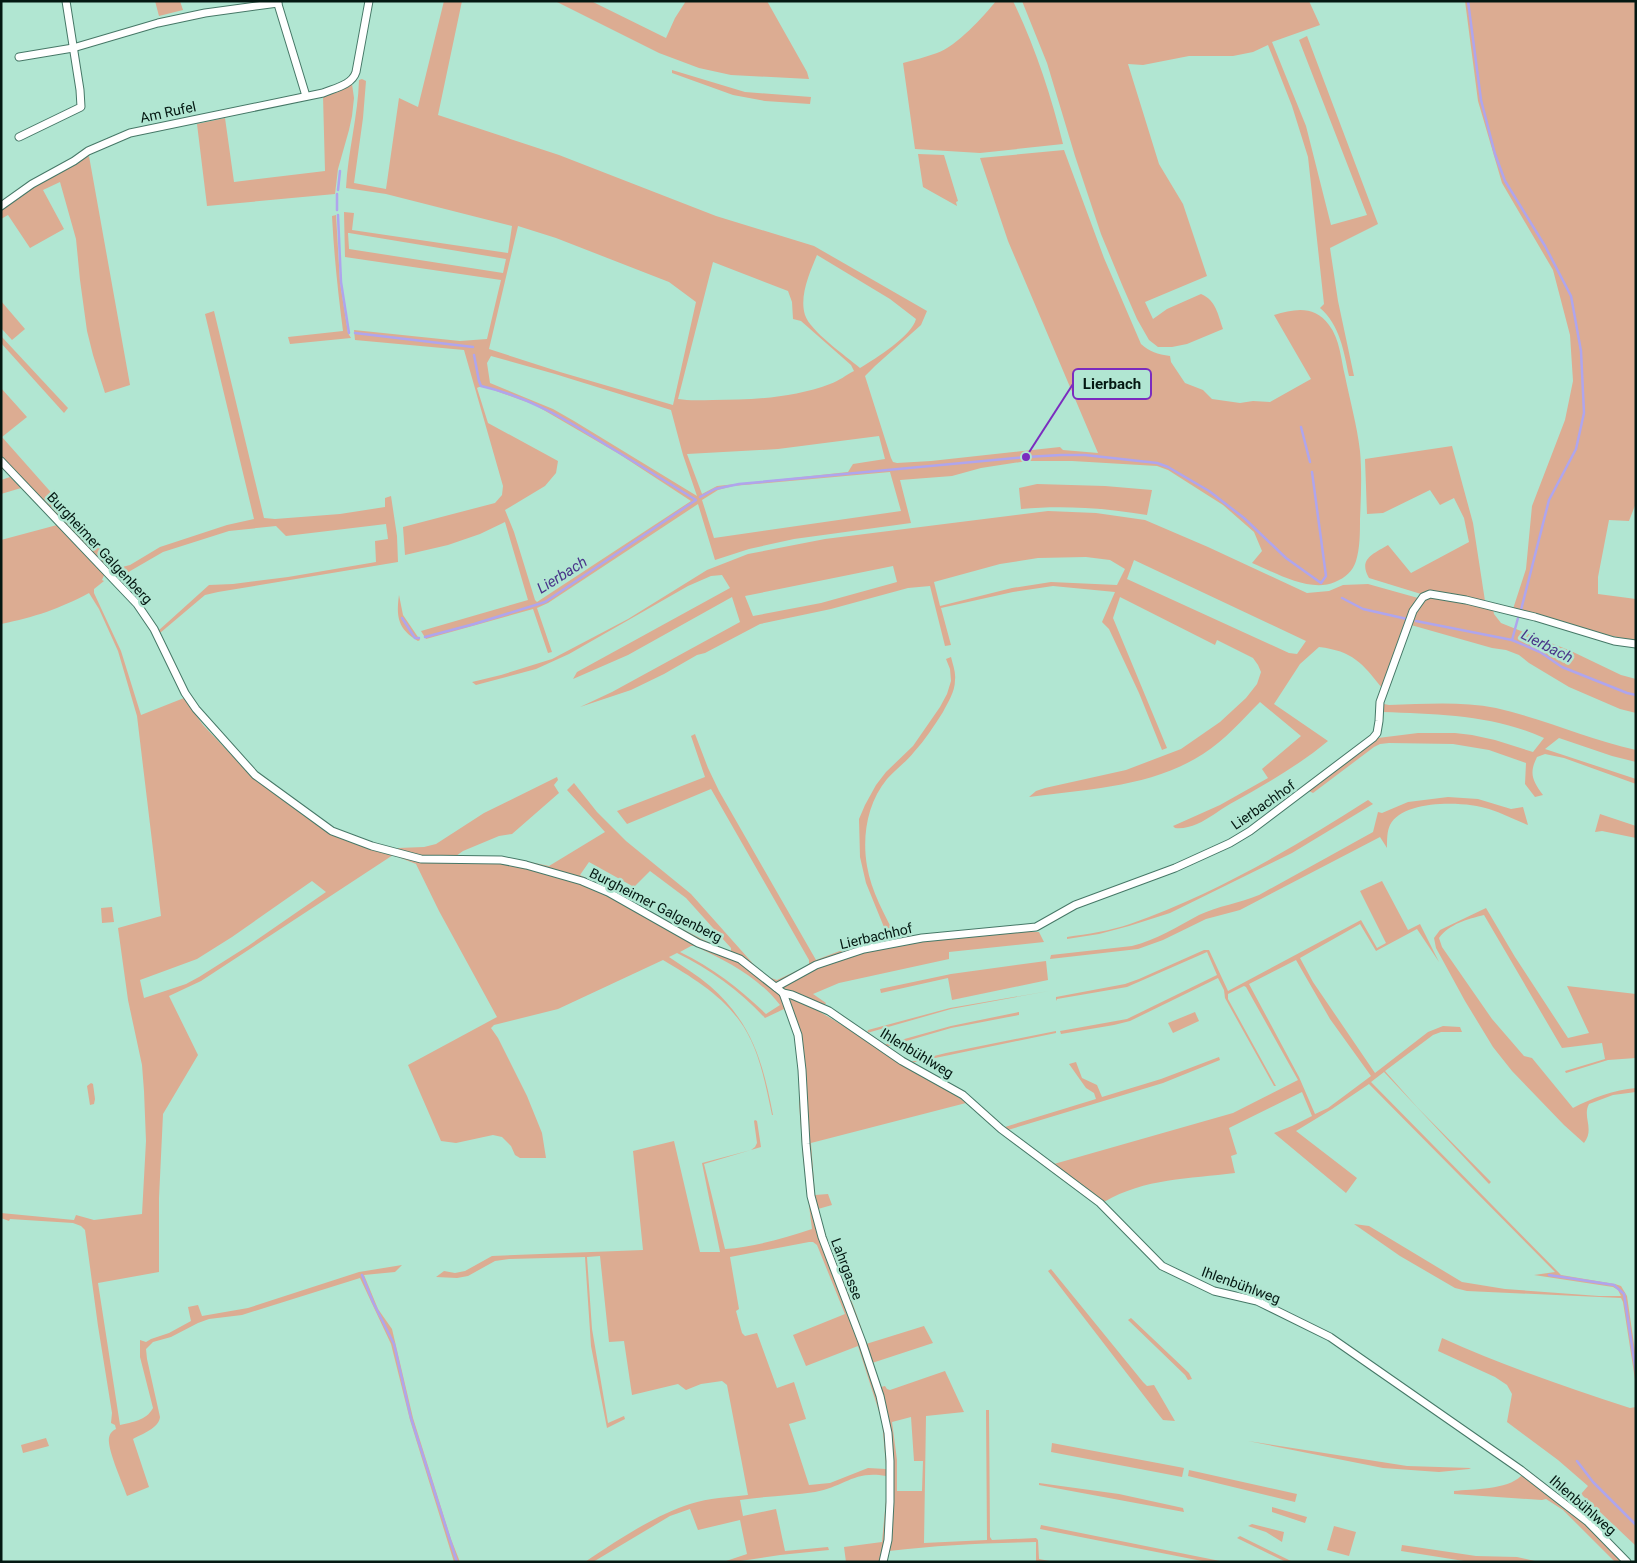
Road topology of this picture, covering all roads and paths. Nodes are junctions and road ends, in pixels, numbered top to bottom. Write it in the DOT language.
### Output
graph roads {
  1 [pos="66,1"];
  2 [pos="369,1"];
  3 [pos="278,2"];
  4 [pos="73,48"];
  5 [pos="19,57"];
  6 [pos="306,96"];
  7 [pos="19,137"];
  8 [pos="1,206"];
  9 [pos="1,461"];
  10 [pos="1636,644"];
  11 [pos="776,987"];
  12 [pos="783,993"];
  13 [pos="798,998"];
  14 [pos="788,1006"];
  15 [pos="884,1562"];
  16 [pos="1627,1562"];
  1 -- 4 [label="street"];
  2 -- 6 [label="street, Am Rufel"];
  3 -- 4 [label="street"];
  3 -- 6 [label="street"];
  4 -- 5 [label="street"];
  4 -- 7 [label="street"];
  6 -- 8 [label="street, Am Rufel"];
  9 -- 11 [label="street, Burgheimer Galgenberg"];
  10 -- 11 [label="street, Lierbachhof"];
  11 -- 12 [label="street, Lahrgasse"];
  12 -- 13 [label="street, Ihlenbühlweg"];
  12 -- 14 [label="street, Lahrgasse"];
  13 -- 14 [label="street"];
  13 -- 16 [label="street, Ihlenbühlweg"];
  14 -- 15 [label="street, Lahrgasse"];
}
